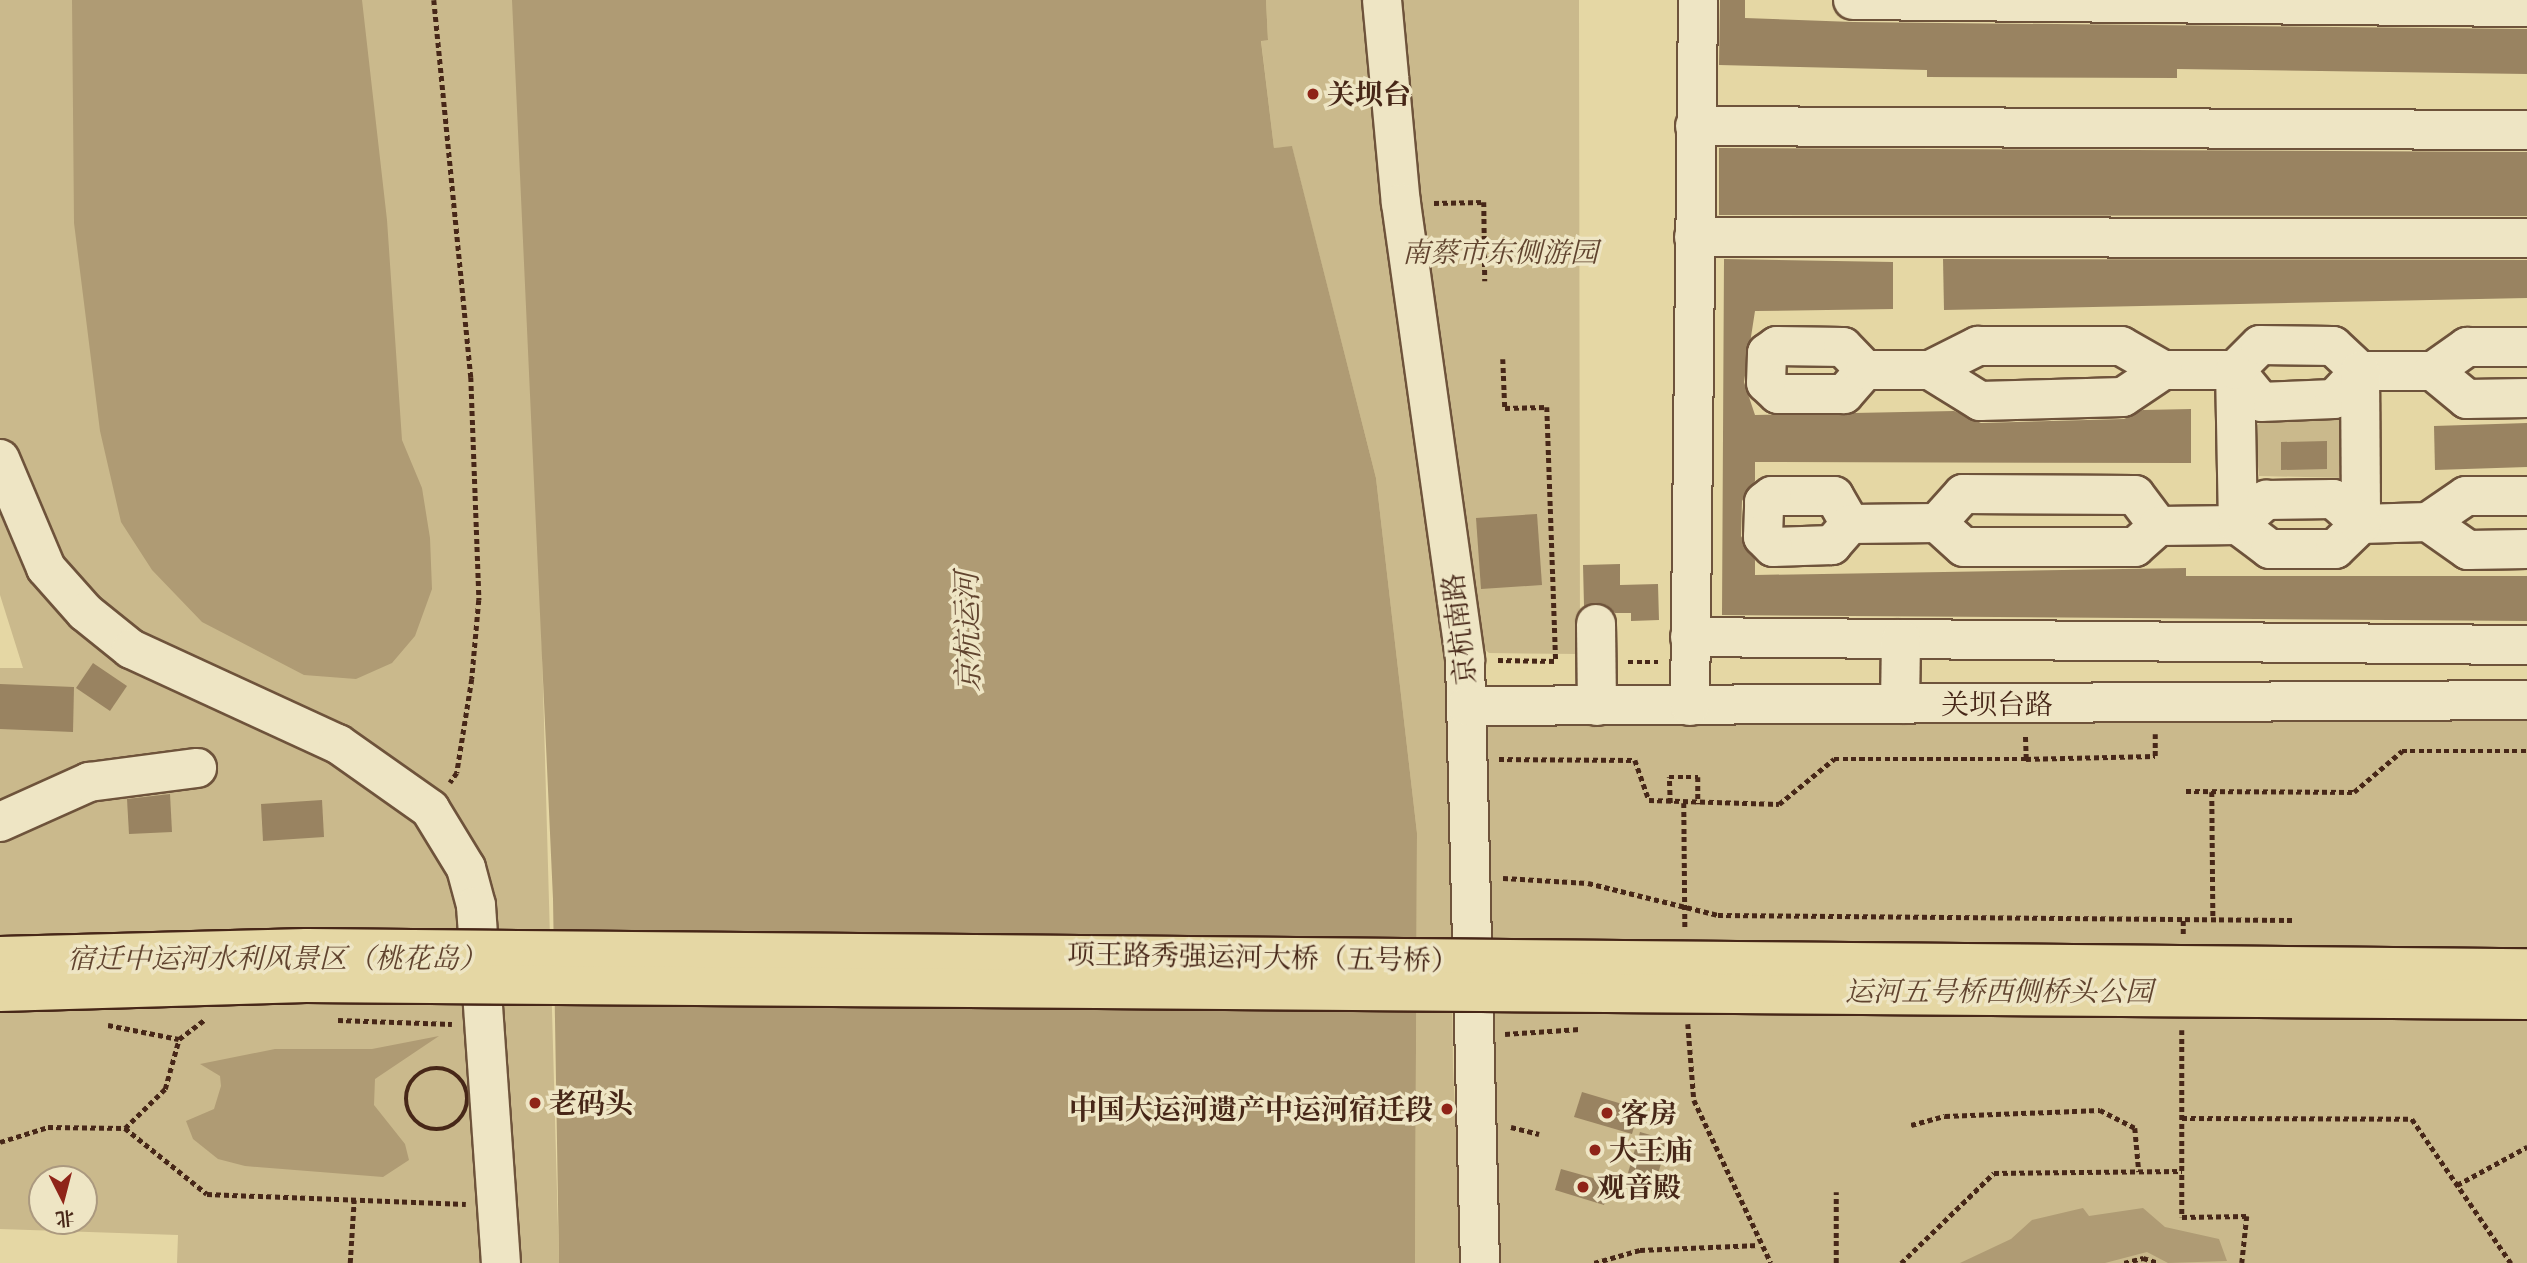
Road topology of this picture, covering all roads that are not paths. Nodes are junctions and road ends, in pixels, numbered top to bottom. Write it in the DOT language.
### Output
graph roads {
  1 [pos="1382,0"];
  2 [pos="1698,0"];
  3 [pos="1853,0"];
  4 [pos="2527,7"];
  5 [pos="1695,126"];
  6 [pos="2527,130"];
  7 [pos="1694,237"];
  8 [pos="2527,238"];
  9 [pos="2527,347"];
  10 [pos="1864,370"];
  11 [pos="1930,370"];
  12 [pos="2163,370"];
  13 [pos="2235,370"];
  14 [pos="2360,371"];
  15 [pos="2433,371"];
  16 [pos="2527,398"];
  17 [pos="0,459"];
  18 [pos="2527,496"];
  19 [pos="2428,522"];
  20 [pos="1937,523"];
  21 [pos="1850,524"];
  22 [pos="2361,524"];
  23 [pos="2238,525"];
  24 [pos="2158,526"];
  25 [pos="2527,549"];
  26 [pos="1596,624"];
  27 [pos="1690,637"];
  28 [pos="1901,639"];
  29 [pos="2198,642"];
  30 [pos="2400,644"];
  31 [pos="2527,645"];
  32 [pos="2527,700"];
  33 [pos="2398,701"];
  34 [pos="2197,702"];
  35 [pos="1900,704"];
  36 [pos="1467,706"];
  37 [pos="1597,706"];
  38 [pos="1690,706"];
  39 [pos="197,768"];
  40 [pos="0,822"];
  41 [pos="0,956"];
  42 [pos="2527,968"];
  43 [pos="0,992"];
  44 [pos="2527,1000"];
  45 [pos="501,1263"];
  46 [pos="1480,1263"];
  1 -- 36 [label="street, 京杭南路"];
  2 -- 5 [label="street"];
  3 -- 4 [label="street"];
  5 -- 6 [label="street"];
  5 -- 7 [label="street"];
  7 -- 8 [label="street"];
  7 -- 27 [label="street"];
  9 -- 15 [label="street"];
  10 -- 11 [label="street"];
  11 -- 12 [label="street"];
  11 -- 12 [label="street"];
  12 -- 13 [label="street"];
  13 -- 14 [label="street"];
  13 -- 14 [label="street"];
  13 -- 23 [label="street"];
  14 -- 15 [label="street"];
  14 -- 22 [label="street"];
  15 -- 16 [label="street"];
  17 -- 45 [label="street"];
  18 -- 19 [label="street"];
  19 -- 22 [label="street"];
  19 -- 25 [label="street"];
  20 -- 21 [label="street"];
  20 -- 24 [label="street"];
  20 -- 24 [label="street"];
  22 -- 23 [label="street"];
  23 -- 24 [label="street"];
  26 -- 37 [label="street"];
  27 -- 28 [label="street"];
  27 -- 38 [label="street"];
  28 -- 29 [label="street"];
  28 -- 35 [label="street"];
  29 -- 30 [label="street"];
  29 -- 34 [label="street"];
  30 -- 31 [label="street"];
  30 -- 33 [label="street"];
  32 -- 33 [label="street, 关坝台路"];
  33 -- 34 [label="street, 关坝台路"];
  34 -- 35 [label="street, 关坝台路"];
  35 -- 38 [label="street, 关坝台路"];
  36 -- 37 [label="street, 关坝台路"];
  36 -- 46 [label="street, 京杭南路"];
  37 -- 38 [label="street, 关坝台路"];
  39 -- 40 [label="street"];
  41 -- 42 [label="main road, 项王路秀强运河大桥（五号桥）, bridge"];
  43 -- 44 [label="main road, 项王路秀强运河大桥（五号桥）, bridge"];
}
